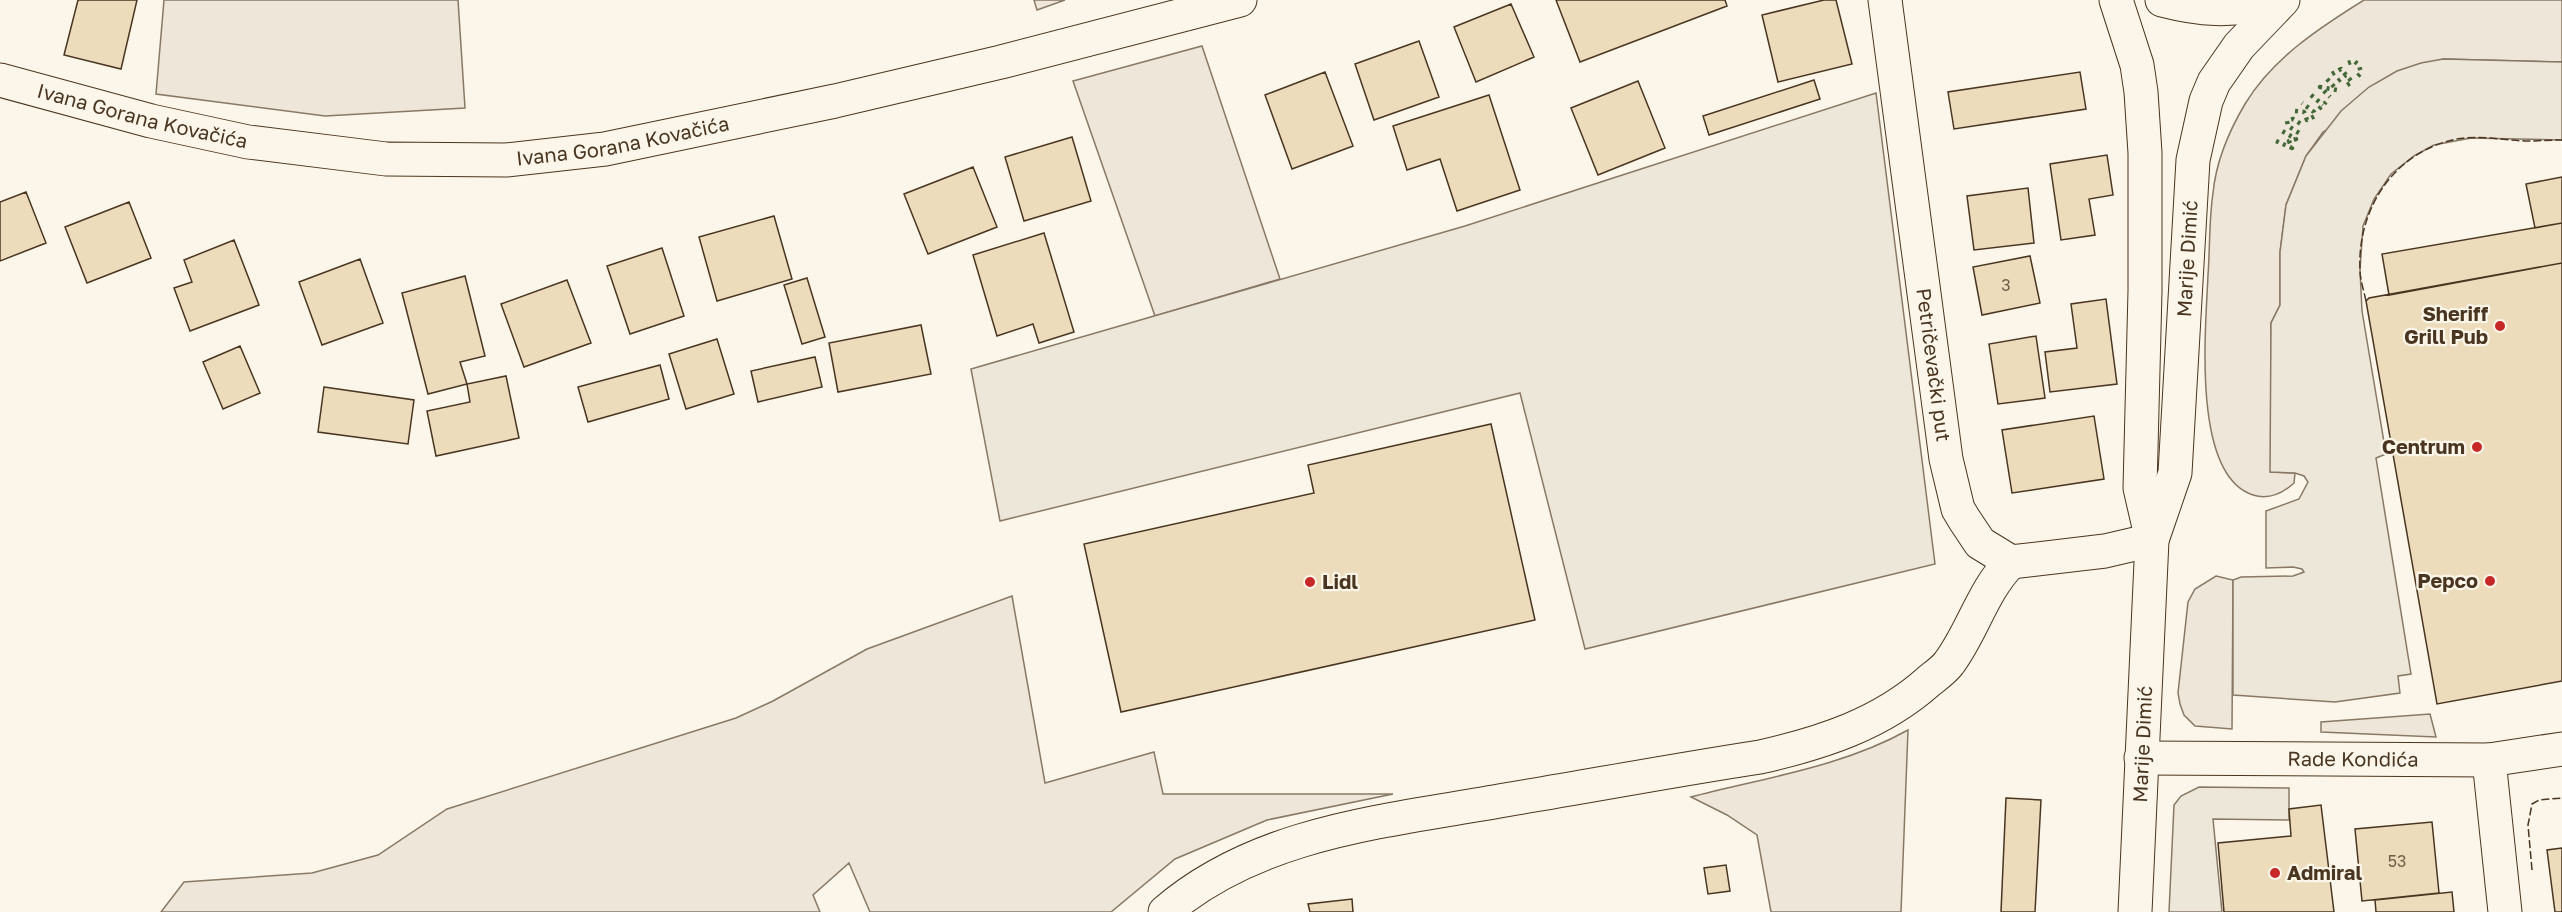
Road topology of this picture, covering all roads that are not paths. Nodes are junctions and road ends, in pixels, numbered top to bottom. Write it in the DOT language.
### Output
graph roads {
  1 [pos="1240,0"];
  2 [pos="1885,0"];
  3 [pos="2116,0"];
  4 [pos="2162,0"];
  5 [pos="2269,0"];
  6 [pos="2283,0"];
  7 [pos="0,80"];
  8 [pos="2152,540"];
  9 [pos="2010,562"];
  10 [pos="2562,749"];
  11 [pos="2141,758"];
  12 [pos="2489,760"];
  13 [pos="1166,912"];
  14 [pos="2135,912"];
  15 [pos="2505,912"];
  1 -- 7 [label="street, Ivana Gorana Kovačića"];
  2 -- 9 [label="street, Petričevački put"];
  3 -- 8 [label="street, Marije Dimić"];
  4 -- 5 [label="street"];
  6 -- 8 [label="street, Marije Dimić"];
  8 -- 9 [label="street"];
  8 -- 11 [label="street, Marije Dimić"];
  9 -- 13 [label="street"];
  10 -- 12 [label="street, Rade Kondića"];
  11 -- 12 [label="street, Rade Kondića"];
  11 -- 14 [label="street, Marije Dimić"];
  12 -- 15 [label="street"];
}
